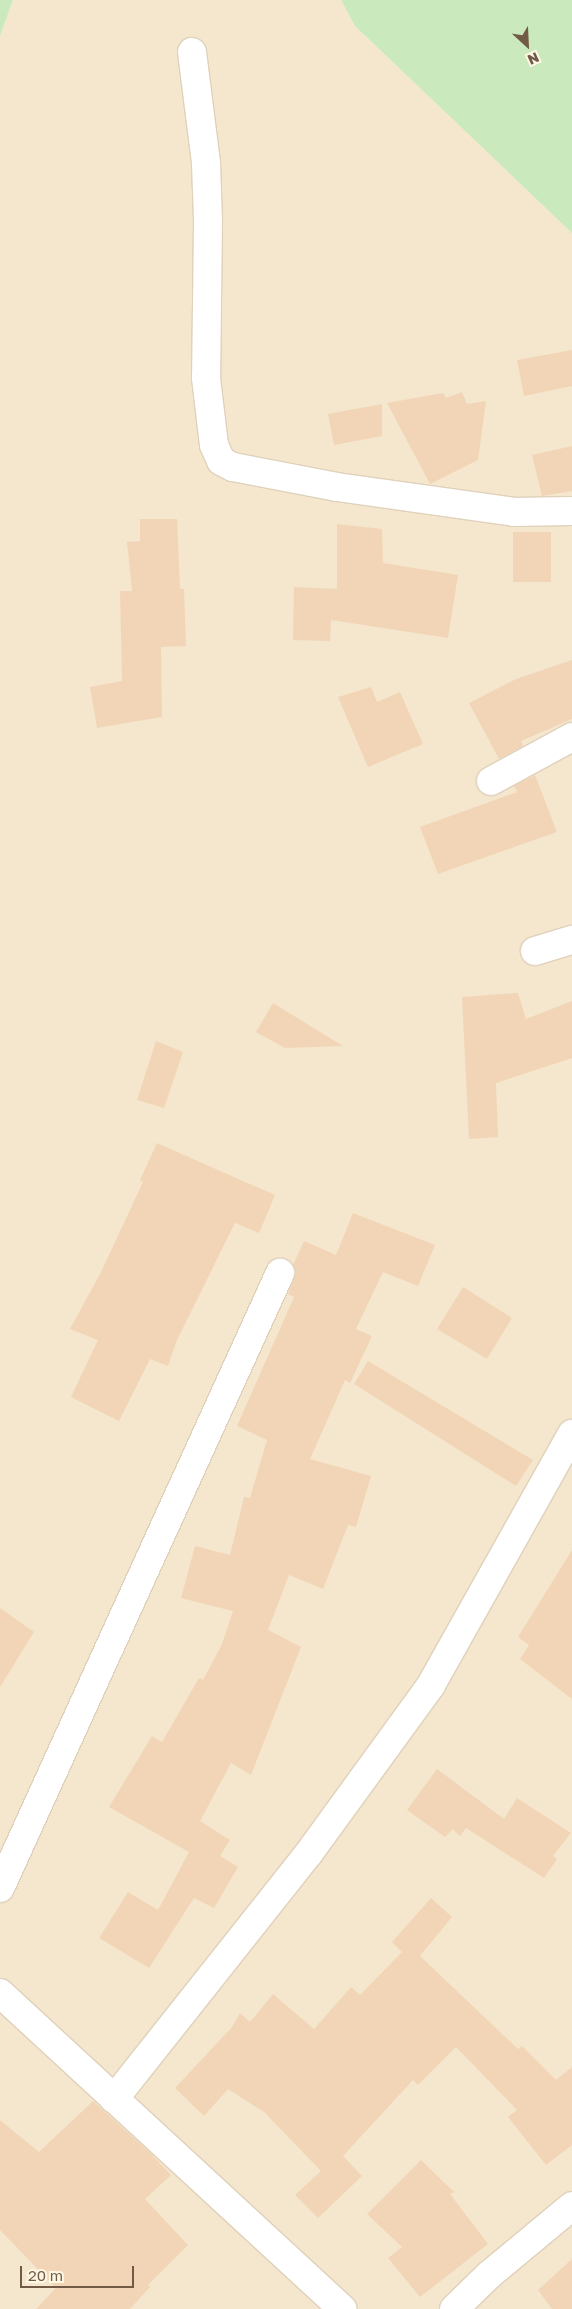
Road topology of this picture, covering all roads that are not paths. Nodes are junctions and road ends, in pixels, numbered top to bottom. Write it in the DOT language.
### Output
graph roads {
  1 [pos="192,52"];
  2 [pos="572,511"];
  3 [pos="572,737"];
  4 [pos="491,781"];
  5 [pos="572,940"];
  6 [pos="535,951"];
  7 [pos="280,1273"];
  8 [pos="572,1434"];
  9 [pos="0,1888"];
  10 [pos="0,1993"];
  11 [pos="114,2098"];
  12 [pos="572,2206"];
  13 [pos="342,2309"];
  14 [pos="454,2309"];
  1 -- 2 [label="street"];
  3 -- 4 [label="street"];
  5 -- 6 [label="street"];
  7 -- 9 [label="street"];
  8 -- 11 [label="street"];
  10 -- 11 [label="street"];
  11 -- 13 [label="street"];
  12 -- 14 [label="street"];
}
